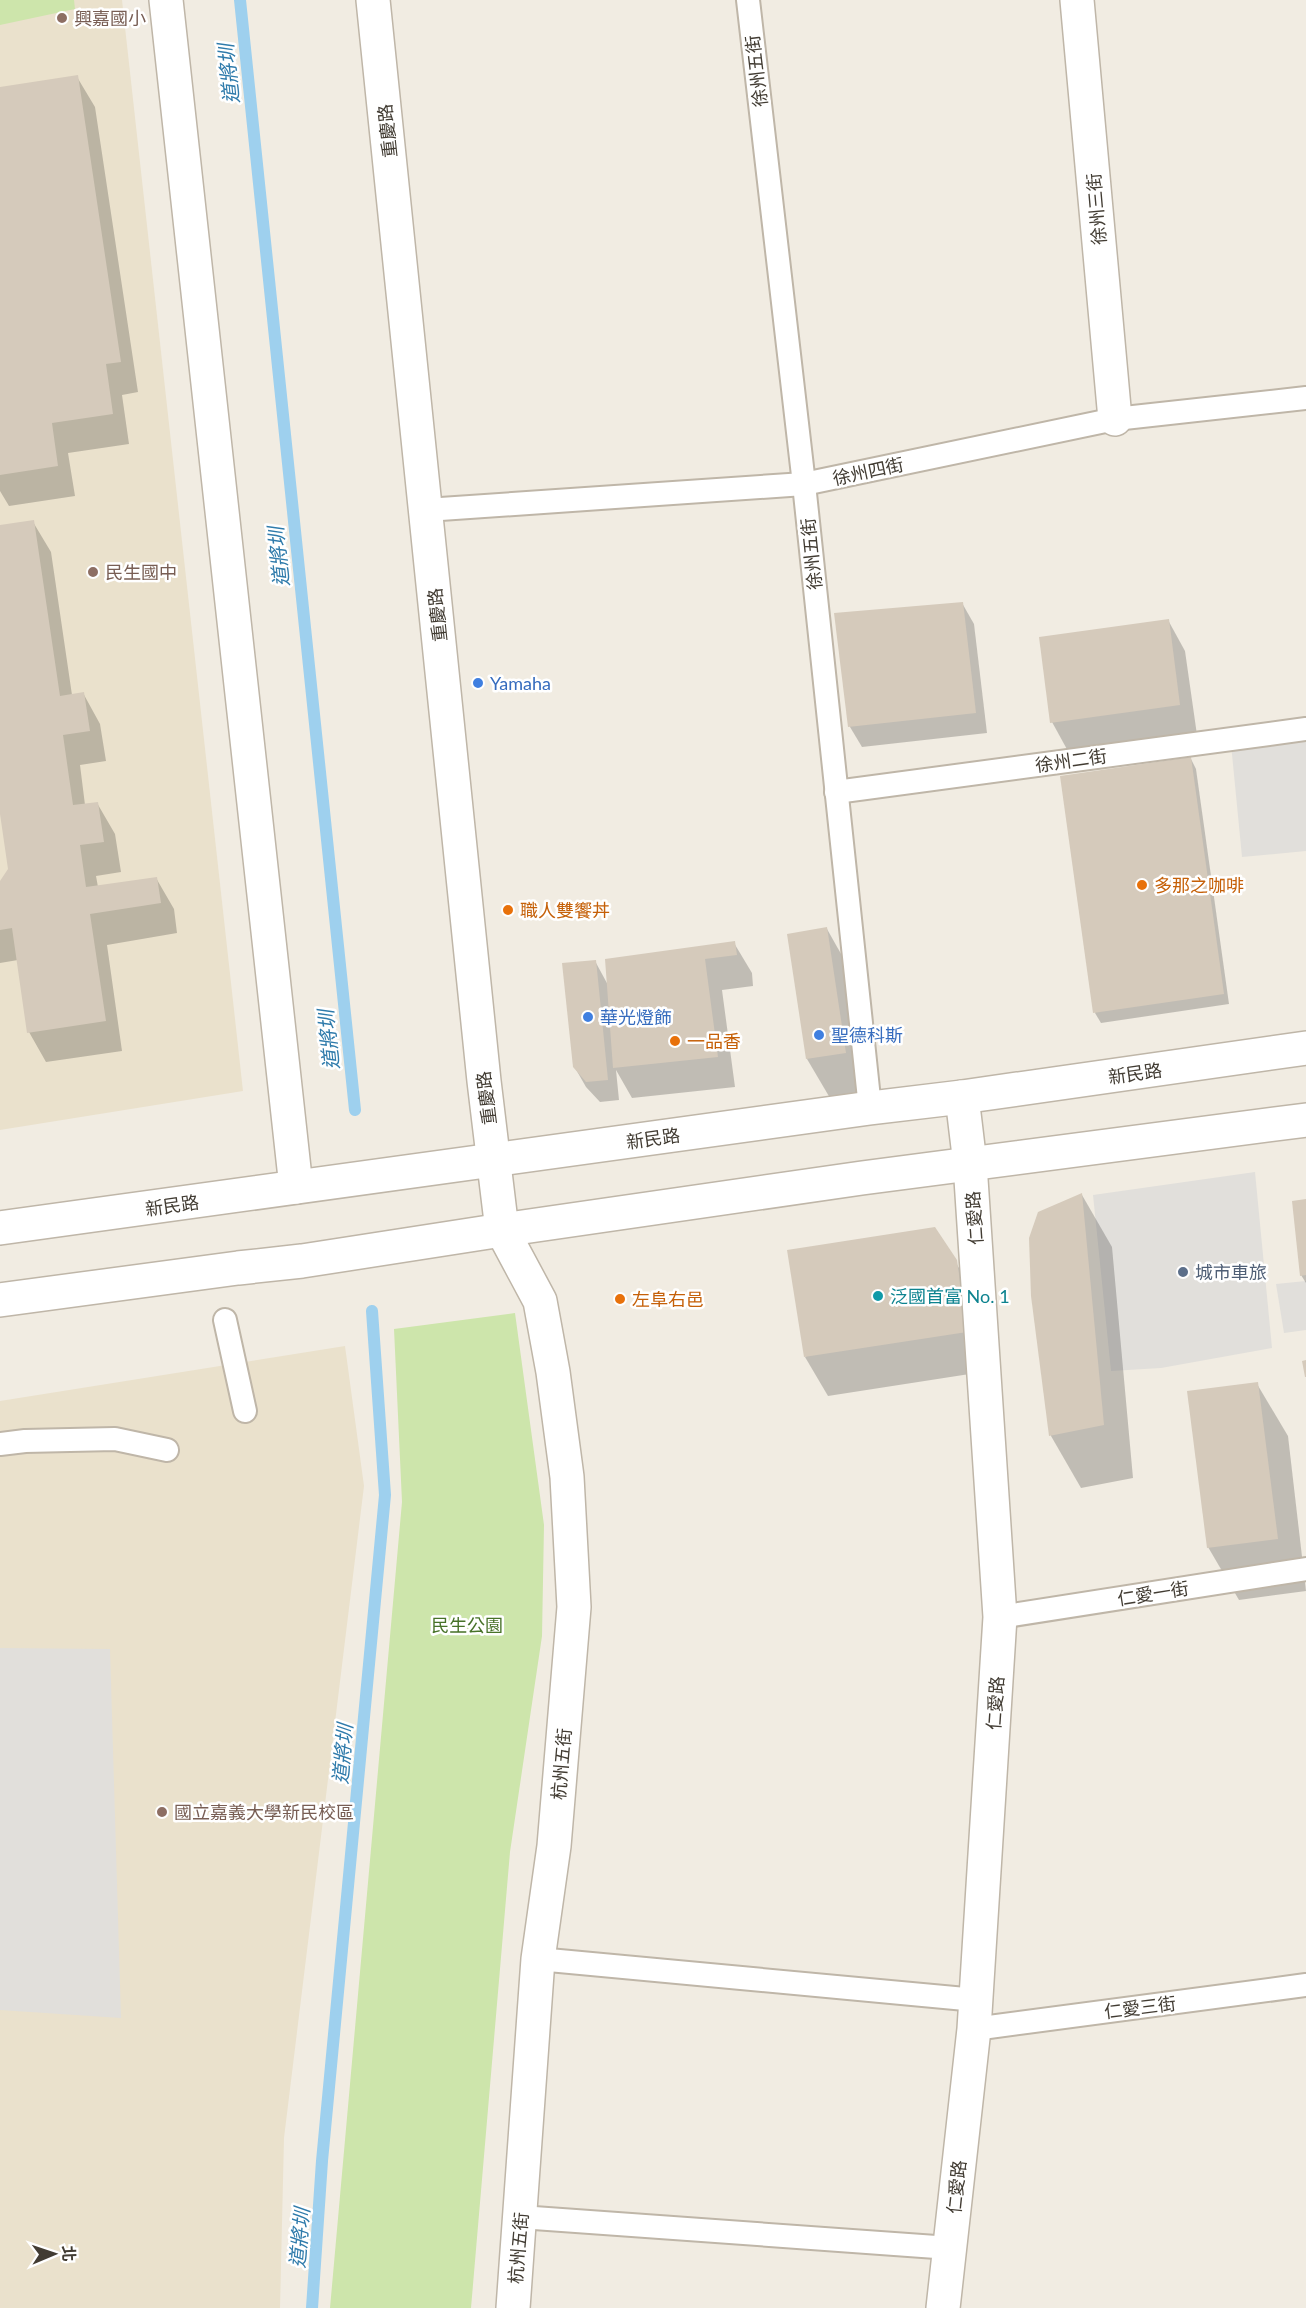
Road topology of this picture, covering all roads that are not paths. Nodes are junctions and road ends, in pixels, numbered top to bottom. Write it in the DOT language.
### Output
graph roads {
  1 [pos="166,0"];
  2 [pos="373,0"];
  3 [pos="748,0"];
  4 [pos="1077,0"];
  5 [pos="1306,398"];
  6 [pos="1115,419"];
  7 [pos="804,484"];
  8 [pos="426,510"];
  9 [pos="1306,729"];
  10 [pos="836,792"];
  11 [pos="1306,1048"];
  12 [pos="962,1097"];
  13 [pos="870,1108"];
  14 [pos="1306,1120"];
  15 [pos="494,1160"];
  16 [pos="970,1164"];
  17 [pos="296,1187"];
  18 [pos="0,1228"];
  19 [pos="502,1230"];
  20 [pos="0,1300"];
  21 [pos="225,1320"];
  22 [pos="245,1411"];
  23 [pos="0,1444"];
  24 [pos="167,1450"];
  25 [pos="1306,1569"];
  26 [pos="1000,1617"];
  27 [pos="538,1959"];
  28 [pos="1306,1985"];
  29 [pos="975,2014"];
  30 [pos="520,2217"];
  31 [pos="950,2248"];
  32 [pos="513,2308"];
  33 [pos="943,2308"];
  1 -- 17 [label="street"];
  2 -- 8 [label="street, 重慶路"];
  3 -- 7 [label="lane, 徐州五街"];
  4 -- 6 [label="street, 徐州三街"];
  5 -- 6 [label="lane, 徐州四街"];
  6 -- 7 [label="lane, 徐州四街"];
  7 -- 8 [label="lane, 徐州四街"];
  7 -- 10 [label="lane, 徐州五街"];
  8 -- 15 [label="street, 重慶路"];
  9 -- 10 [label="lane, 徐州二街"];
  10 -- 13 [label="lane, 徐州五街"];
  11 -- 12 [label="street, 新民路"];
  12 -- 13 [label="street, 新民路"];
  12 -- 16 [label="street, 仁愛路"];
  13 -- 15 [label="street, 新民路"];
  14 -- 16 [label="street"];
  15 -- 17 [label="street, 新民路"];
  15 -- 19 [label="street, 重慶路"];
  16 -- 19 [label="street"];
  16 -- 26 [label="street, 仁愛路"];
  17 -- 18 [label="street, 新民路"];
  19 -- 20 [label="street"];
  19 -- 27 [label="street, 杭州五街"];
  21 -- 22 [label="lane"];
  23 -- 24 [label="lane"];
  25 -- 26 [label="lane, 仁愛一街"];
  26 -- 29 [label="street, 仁愛路"];
  27 -- 29 [label="lane, 仁愛三街"];
  27 -- 30 [label="street, 杭州五街"];
  28 -- 29 [label="lane, 仁愛三街"];
  29 -- 31 [label="street, 仁愛路"];
  30 -- 31 [label="lane"];
  30 -- 32 [label="street, 杭州五街"];
  31 -- 33 [label="street, 仁愛路"];
}
